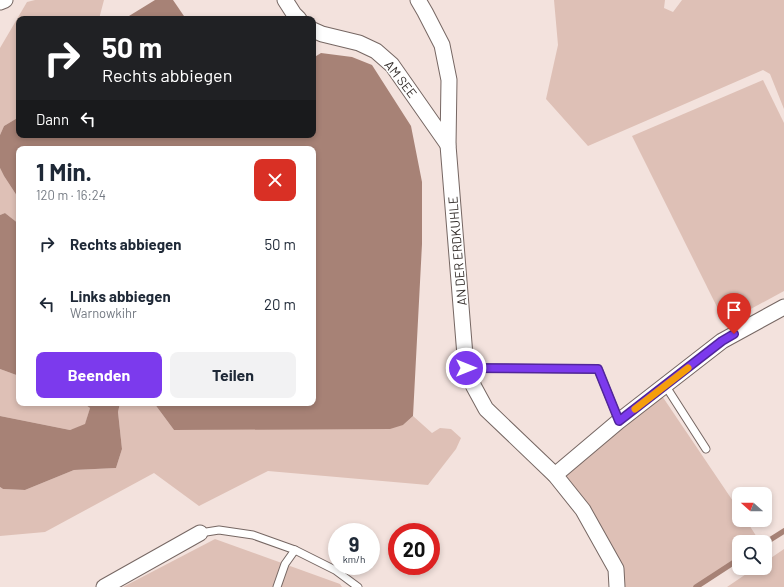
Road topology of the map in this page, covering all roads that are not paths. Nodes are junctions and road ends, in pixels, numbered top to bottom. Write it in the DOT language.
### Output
graph roads {
  1 [pos="5,0"];
  2 [pos="285,0"];
  3 [pos="418,0"];
  4 [pos="0,2"];
  5 [pos="296,16"];
  6 [pos="316,31"];
  7 [pos="448,145"];
  8 [pos="784,307"];
  9 [pos="466,368"];
  10 [pos="665,385"];
  11 [pos="619,421"];
  12 [pos="706,449"];
  13 [pos="555,475"];
  14 [pos="200,533"];
  15 [pos="294,550"];
  16 [pos="104,587"];
  17 [pos="277,587"];
  18 [pos="358,587"];
  19 [pos="617,587"];
  1 -- 4 [label="street"];
  2 -- 5 [label="street"];
  3 -- 7 [label="street, AN DER ERDKUHLE"];
  6 -- 7 [label="street, AM SEE"];
  7 -- 9 [label="street, AN DER ERDKUHLE"];
  8 -- 10 [label="street"];
  9 -- 11 [label="lane"];
  9 -- 13 [label="street, AN DER ERDKUHLE"];
  10 -- 11 [label="street"];
  10 -- 12 [label="lane"];
  11 -- 13 [label="street"];
  13 -- 19 [label="street, AN DER ERDKUHLE"];
  14 -- 15 [label="lane"];
  14 -- 16 [label="street"];
  15 -- 17 [label="lane"];
  15 -- 18 [label="lane"];
}
